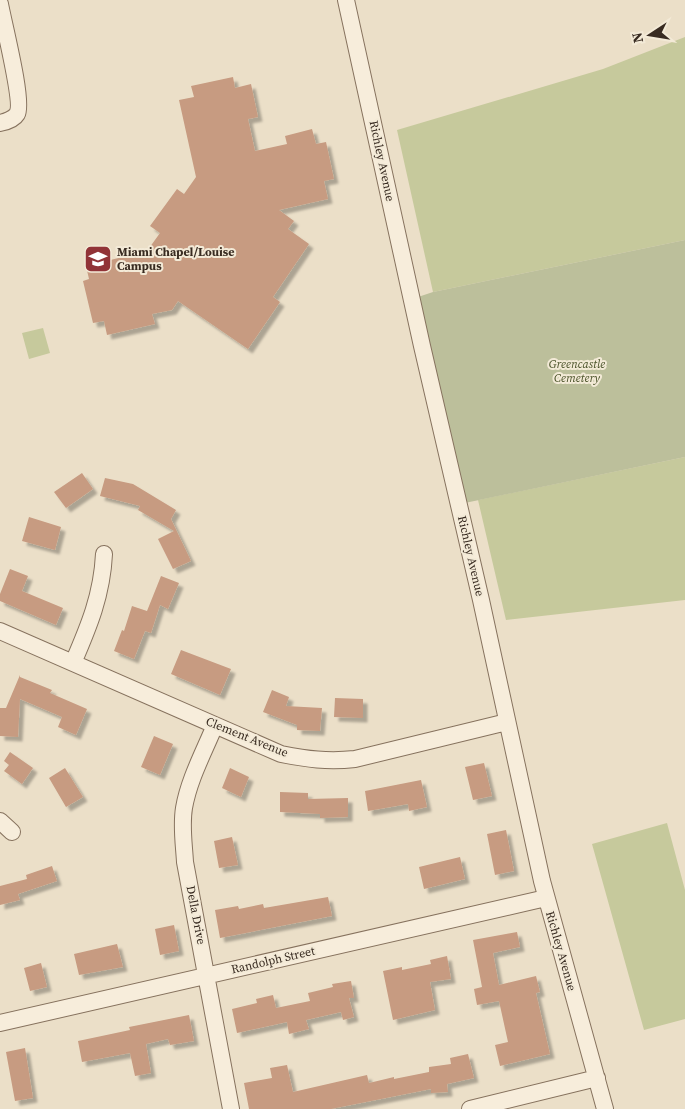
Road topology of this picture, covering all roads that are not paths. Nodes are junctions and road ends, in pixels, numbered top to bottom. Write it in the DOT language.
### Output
graph roads {
  1 [pos="346,0"];
  2 [pos="0,4"];
  3 [pos="7,120"];
  4 [pos="104,554"];
  5 [pos="0,632"];
  6 [pos="73,663"];
  7 [pos="507,722"];
  8 [pos="215,725"];
  9 [pos="546,898"];
  10 [pos="206,975"];
  11 [pos="0,1023"];
  12 [pos="597,1078"];
  13 [pos="231,1109"];
  14 [pos="470,1109"];
  15 [pos="606,1109"];
  1 -- 7 [label="street, Richley Avenue"];
  2 -- 3 [label="street"];
  4 -- 6 [label="street"];
  5 -- 6 [label="street, Clement Avenue"];
  6 -- 8 [label="street, Clement Avenue"];
  7 -- 8 [label="street, Clement Avenue"];
  7 -- 9 [label="street, Richley Avenue"];
  8 -- 10 [label="street, Della Drive"];
  9 -- 10 [label="street, Randolph Street"];
  9 -- 12 [label="street, Richley Avenue"];
  10 -- 11 [label="street, Randolph Street"];
  10 -- 13 [label="street, Della Drive"];
  12 -- 14 [label="street"];
  12 -- 15 [label="street, Richley Avenue"];
}
